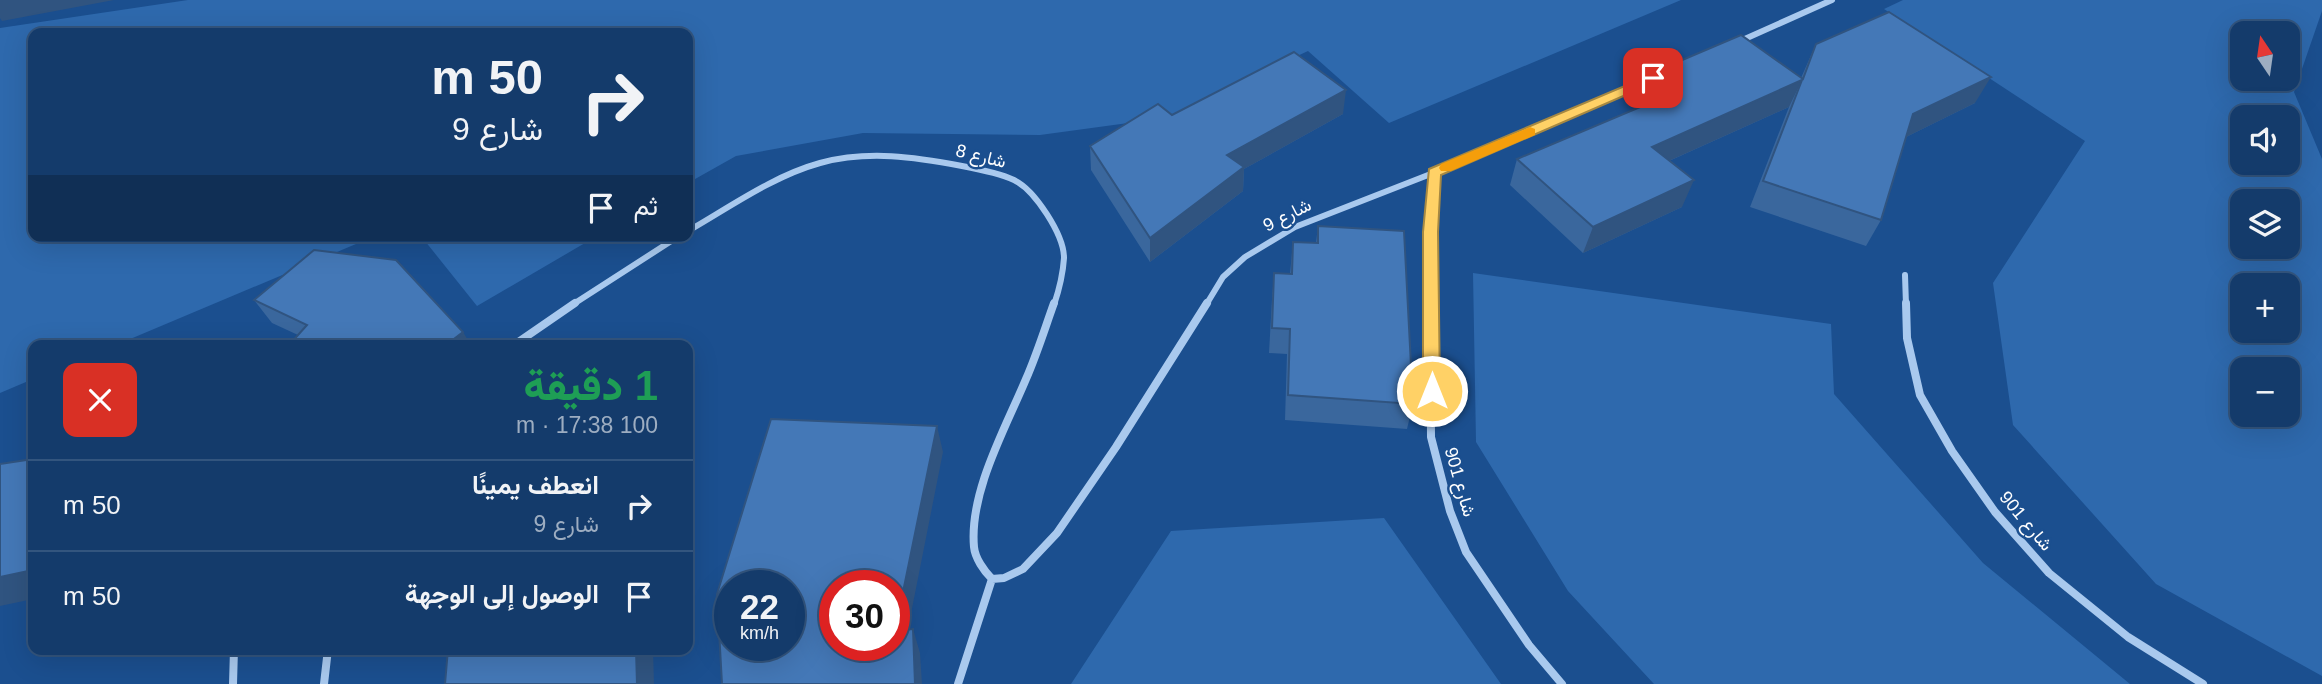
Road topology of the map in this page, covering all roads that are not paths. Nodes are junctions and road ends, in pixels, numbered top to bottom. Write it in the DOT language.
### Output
graph roads {
  1 [pos="1832,0"];
  2 [pos="1724,48"];
  3 [pos="1661,75"];
  4 [pos="1434,173"];
  5 [pos="693,228"];
  6 [pos="670,242"];
  7 [pos="1905,275"];
  8 [pos="521,340"];
  9 [pos="992,579"];
  10 [pos="234,655"];
  11 [pos="327,655"];
  12 [pos="233,684"];
  13 [pos="324,684"];
  14 [pos="958,684"];
  15 [pos="1562,684"];
  16 [pos="2203,684"];
  1 -- 2 [label="street"];
  3 -- 4 [label="street, شارع 9"];
  4 -- 9 [label="street, شارع 9"];
  4 -- 15 [label="street, شارع 901"];
  5 -- 9 [label="street, شارع 8"];
  6 -- 8 [label="street"];
  7 -- 16 [label="street, شارع 901"];
  9 -- 14 [label="street"];
  10 -- 12 [label="street"];
  11 -- 13 [label="street"];
}
